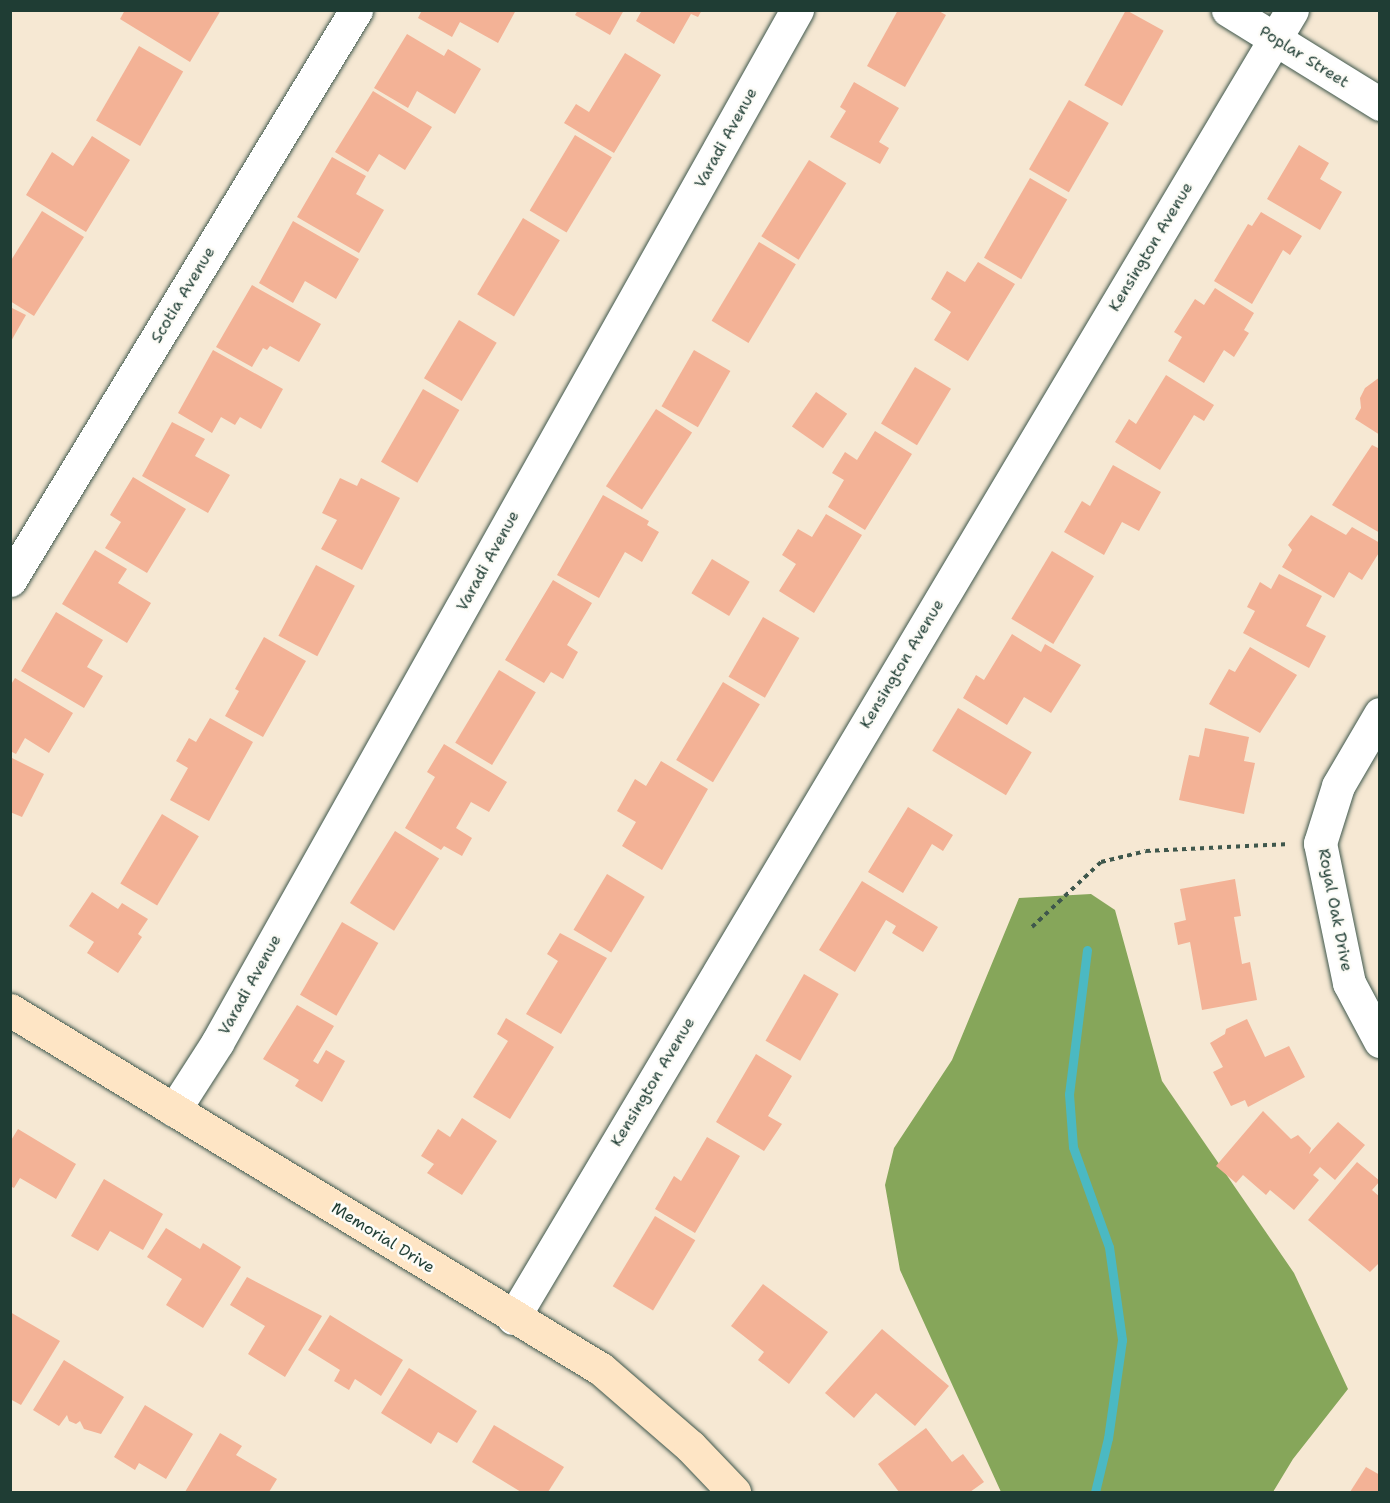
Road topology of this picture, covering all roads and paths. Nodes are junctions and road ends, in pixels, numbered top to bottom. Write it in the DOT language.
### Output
graph roads {
  1 [pos="356,10"];
  2 [pos="797,10"];
  3 [pos="1228,10"];
  4 [pos="1292,10"];
  5 [pos="1275,39"];
  6 [pos="1380,104"];
  7 [pos="16,557"];
  8 [pos="1380,714"];
  9 [pos="1320,843"];
  10 [pos="1032,927"];
  11 [pos="10,1010"];
  12 [pos="1380,1041"];
  13 [pos="174,1110"];
  14 [pos="513,1318"];
  15 [pos="734,1492"];
  1 -- 7 [label="street, Scotia Avenue"];
  2 -- 13 [label="street, Varadi Avenue"];
  3 -- 5 [label="street, Poplar Street"];
  4 -- 5 [label="street, Kensington Avenue"];
  5 -- 6 [label="street, Poplar Street"];
  5 -- 14 [label="street, Kensington Avenue"];
  8 -- 9 [label="street, Royal Oak Drive"];
  9 -- 10 [label="path"];
  9 -- 12 [label="street, Royal Oak Drive"];
  11 -- 13 [label="main road, Memorial Drive"];
  13 -- 14 [label="main road, Memorial Drive"];
  14 -- 15 [label="main road, Memorial Drive"];
}
